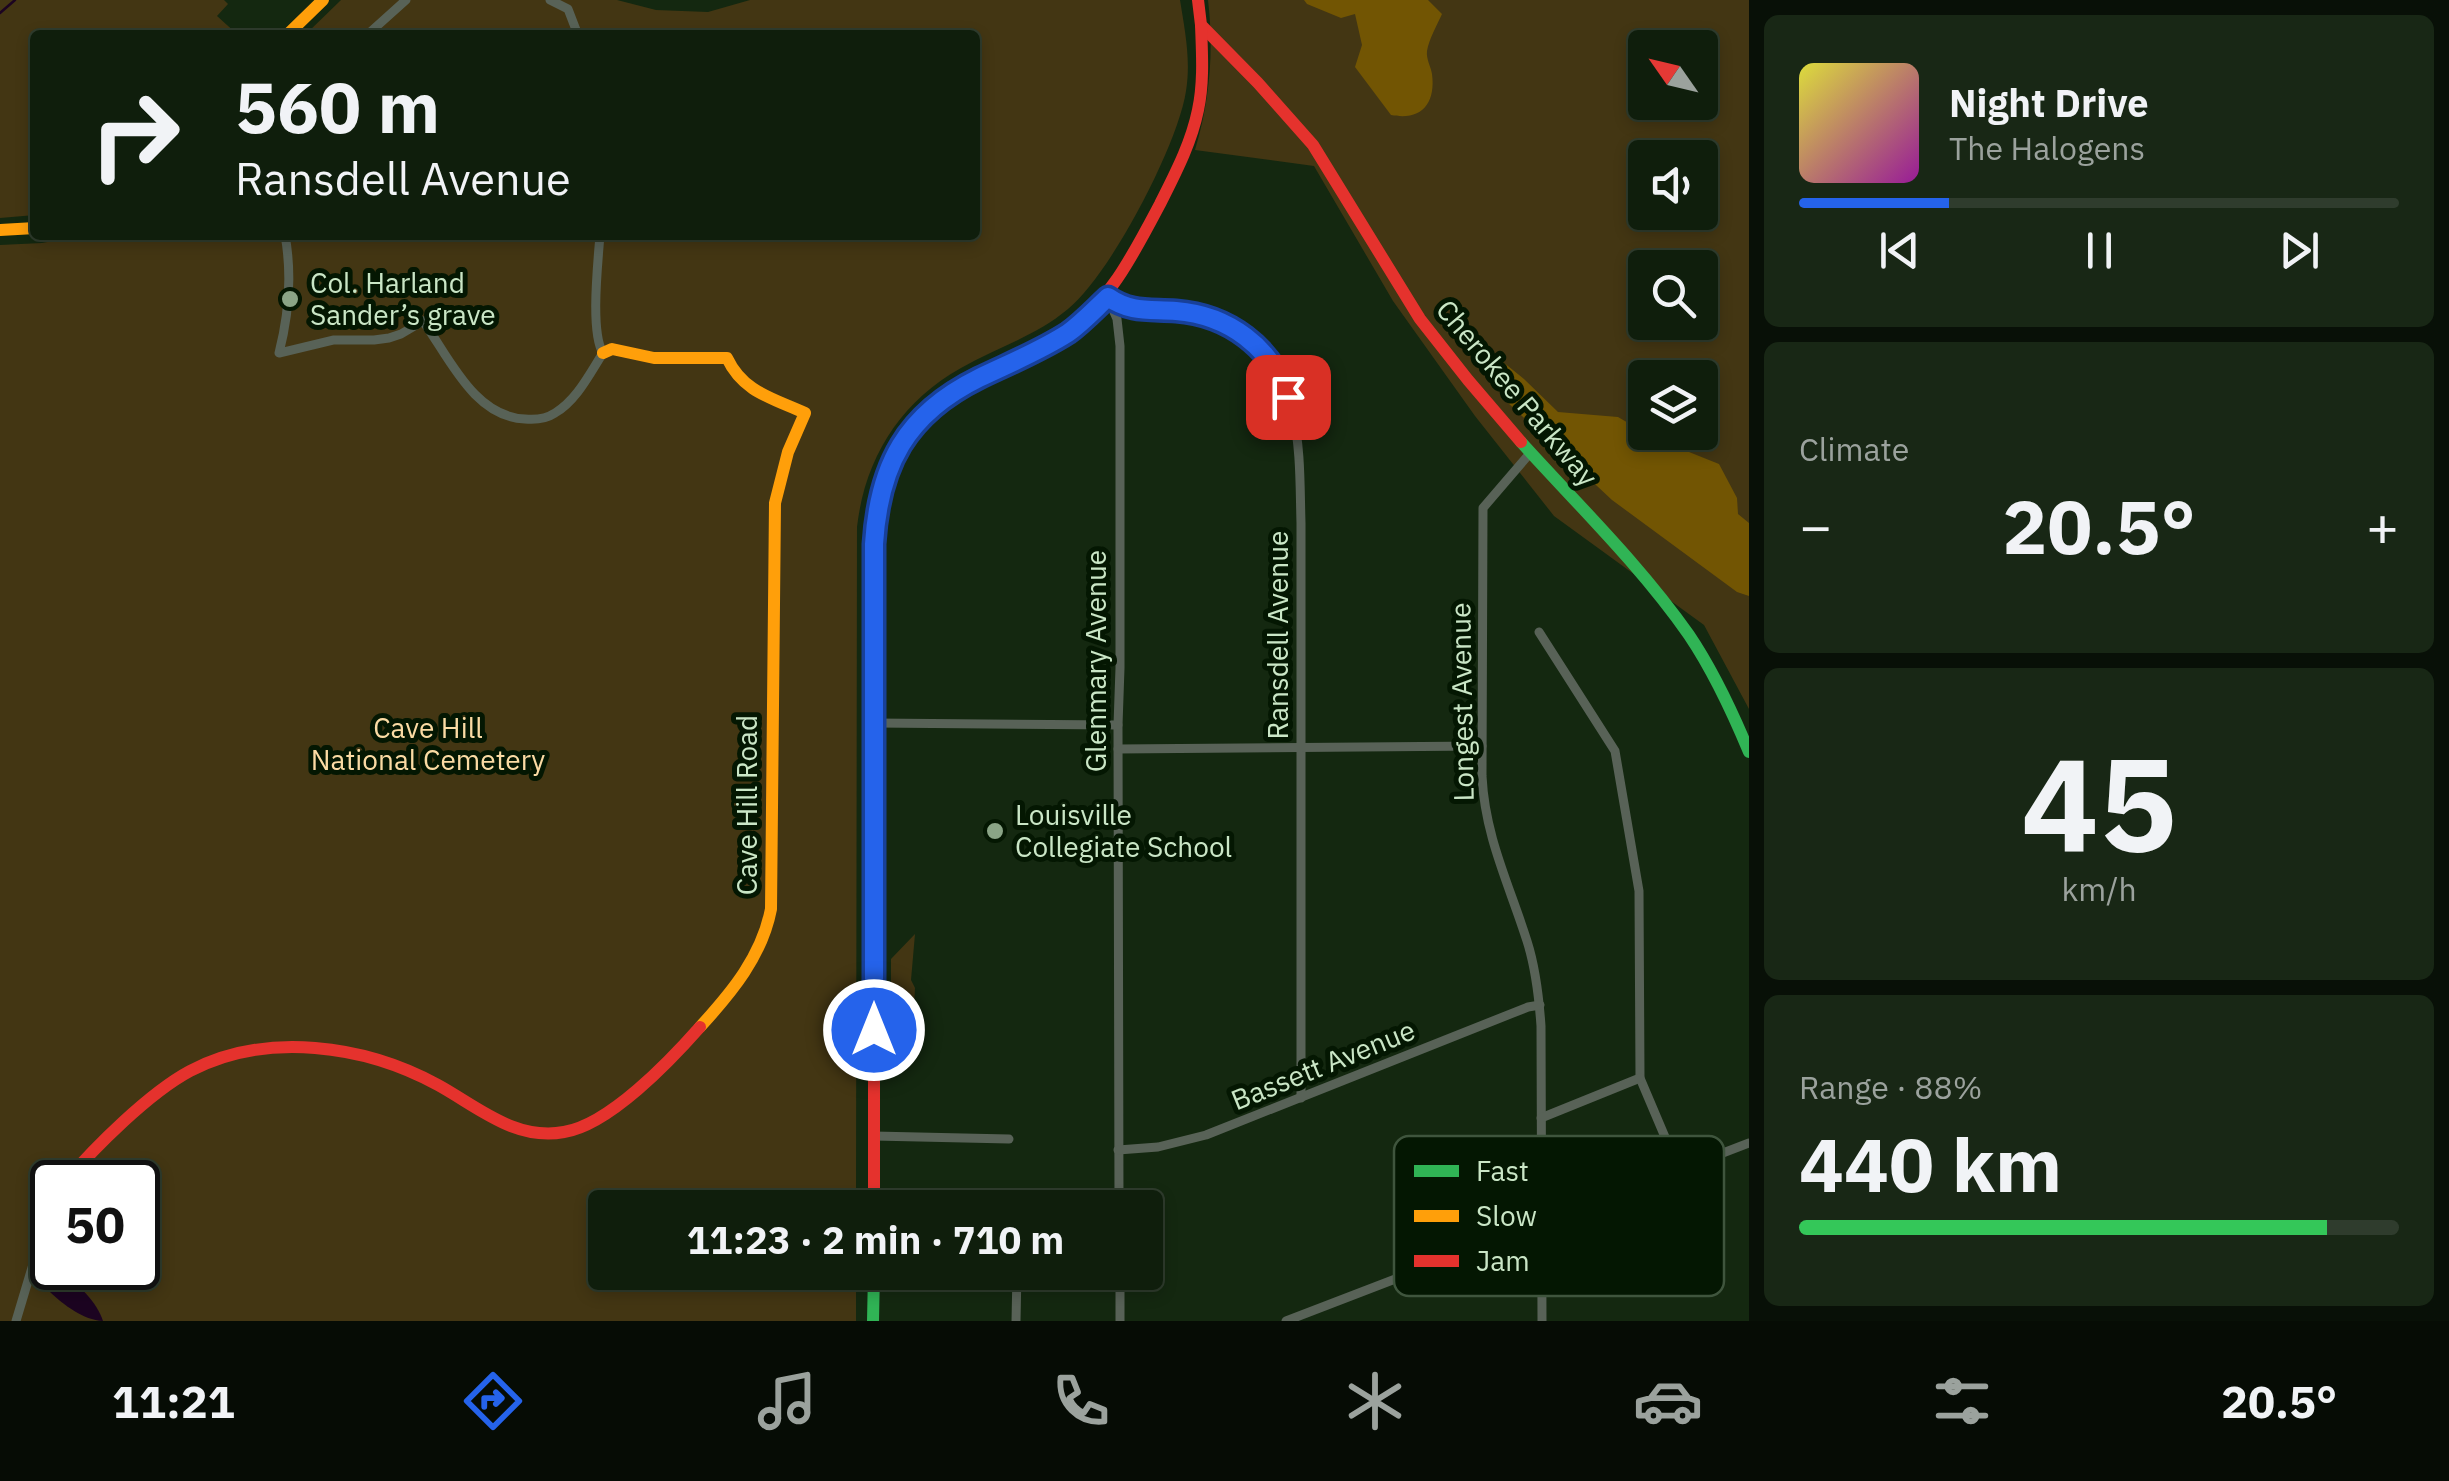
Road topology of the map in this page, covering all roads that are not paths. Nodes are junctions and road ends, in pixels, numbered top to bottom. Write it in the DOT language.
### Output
graph roads {
  1 [pos="323,0"];
  2 [pos="406,0"];
  3 [pos="550,0"];
  4 [pos="1198,0"];
  5 [pos="1201,25"];
  6 [pos="292,30"];
  7 [pos="373,30"];
  8 [pos="576,30"];
  9 [pos="30,228"];
  10 [pos="0,230"];
  11 [pos="287,240"];
  12 [pos="600,240"];
  13 [pos="1108,297"];
  14 [pos="604,353"];
  15 [pos="1531,452"];
  16 [pos="1539,632"];
  17 [pos="874,723"];
  18 [pos="1118,725"];
  19 [pos="1482,746"];
  20 [pos="1300,747"];
  21 [pos="1118,749"];
  22 [pos="1749,752"];
  23 [pos="1540,1005"];
  24 [pos="1640,1078"];
  25 [pos="1301,1098"];
  26 [pos="1541,1118"];
  27 [pos="874,1136"];
  28 [pos="1541,1136"];
  29 [pos="1665,1136"];
  30 [pos="1009,1139"];
  31 [pos="1749,1143"];
  32 [pos="1118,1150"];
  33 [pos="1724,1153"];
  34 [pos="87,1160"];
  35 [pos="874,1190"];
  36 [pos="1119,1190"];
  37 [pos="30,1274"];
  38 [pos="1394,1279"];
  39 [pos="874,1290"];
  40 [pos="1017,1290"];
  41 [pos="1120,1290"];
  42 [pos="1542,1296"];
  43 [pos="16,1321"];
  44 [pos="873,1321"];
  45 [pos="1016,1321"];
  46 [pos="1120,1321"];
  47 [pos="1286,1321"];
  48 [pos="1542,1321"];
  1 -- 6 [label="main road"];
  2 -- 7 [label="street"];
  3 -- 8 [label="street"];
  4 -- 5 [label="main road"];
  5 -- 13 [label="main road"];
  5 -- 15 [label="main road, Cherokee Parkway"];
  9 -- 10 [label="main road"];
  11 -- 14 [label="street"];
  12 -- 14 [label="street"];
  13 -- 17 [label="main road"];
  13 -- 18 [label="street, Glenmary Avenue"];
  13 -- 20 [label="street, Ransdell Avenue"];
  14 -- 34 [label="main road, Cave Hill Road"];
  15 -- 19 [label="street, Longest Avenue"];
  15 -- 22 [label="main road, Cherokee Parkway"];
  16 -- 24 [label="street"];
  17 -- 18 [label="street"];
  17 -- 27 [label="main road"];
  18 -- 21 [label="street, Glenmary Avenue"];
  19 -- 20 [label="street"];
  19 -- 23 [label="street, Longest Avenue"];
  20 -- 21 [label="street"];
  20 -- 25 [label="street, Ransdell Avenue"];
  21 -- 32 [label="street, Glenmary Avenue"];
  23 -- 25 [label="street, Bassett Avenue"];
  23 -- 26 [label="street, Longest Avenue"];
  24 -- 26 [label="street"];
  24 -- 29 [label="street"];
  25 -- 32 [label="street, Bassett Avenue"];
  26 -- 28 [label="street, Longest Avenue"];
  27 -- 30 [label="street"];
  27 -- 35 [label="main road"];
  31 -- 33 [label="street"];
  32 -- 36 [label="street, Glenmary Avenue"];
  37 -- 43 [label="street"];
  38 -- 47 [label="street"];
  39 -- 44 [label="main road"];
  40 -- 45 [label="street"];
  41 -- 46 [label="street"];
  42 -- 48 [label="street, Longest Avenue"];
}
